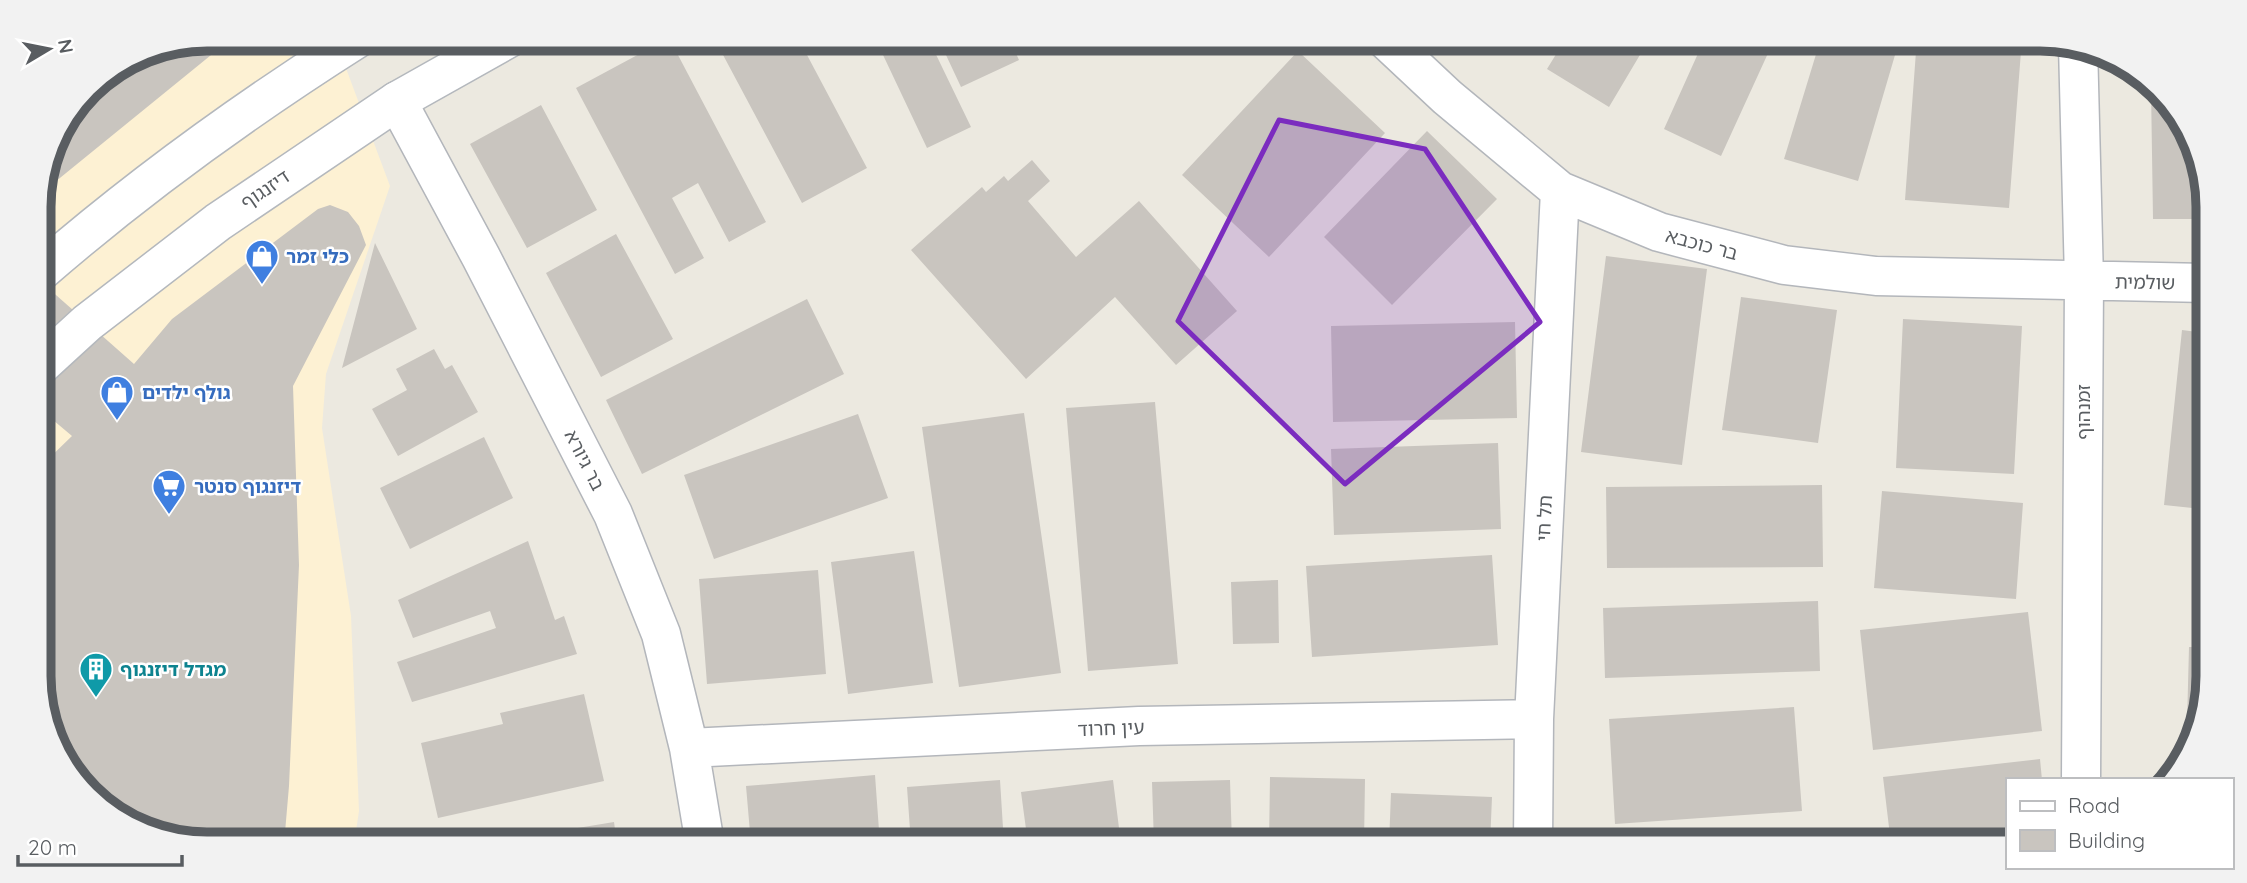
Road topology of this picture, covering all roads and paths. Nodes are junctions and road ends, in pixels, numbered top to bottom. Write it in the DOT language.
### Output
graph roads {
  1 [pos="338,51"];
  2 [pos="486,51"];
  3 [pos="1398,51"];
  4 [pos="2078,56"];
  5 [pos="397,101"];
  6 [pos="1560,191"];
  7 [pos="51,263"];
  8 [pos="2084,280"];
  9 [pos="2196,283"];
  10 [pos="51,356"];
  11 [pos="1534,719"];
  12 [pos="689,748"];
  13 [pos="2081,778"];
  14 [pos="703,832"];
  15 [pos="1533,832"];
  1 -- 7 [label="street"];
  2 -- 5 [label="street, דיזנגוף"];
  3 -- 6 [label="street, בר כוכבא"];
  4 -- 8 [label="street, זמנהוף"];
  5 -- 10 [label="street, דיזנגוף"];
  5 -- 12 [label="street, בר גיורא"];
  6 -- 8 [label="street, בר כוכבא"];
  6 -- 11 [label="street, תל חי"];
  8 -- 9 [label="street, שולמית"];
  8 -- 13 [label="street, זמנהוף"];
  11 -- 12 [label="street, עין חרוד"];
  11 -- 15 [label="street, תל חי"];
  12 -- 14 [label="street, בר גיורא"];
}
